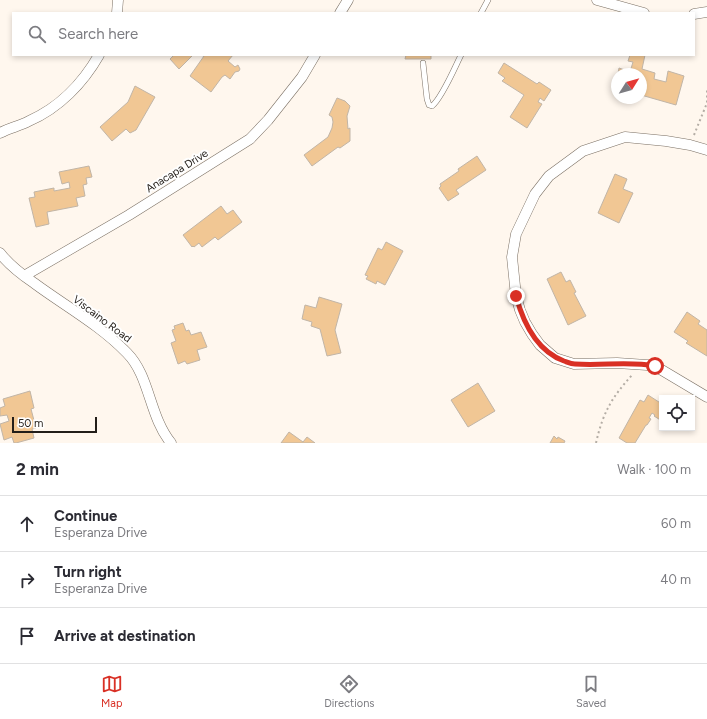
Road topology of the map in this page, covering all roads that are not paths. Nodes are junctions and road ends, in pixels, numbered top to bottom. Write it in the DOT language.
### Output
graph roads {
  1 [pos="118,0"];
  2 [pos="348,0"];
  3 [pos="488,0"];
  4 [pos="597,0"];
  5 [pos="117,12"];
  6 [pos="341,12"];
  7 [pos="482,12"];
  8 [pos="640,12"];
  9 [pos="707,12"];
  10 [pos="695,14"];
  11 [pos="98,56"];
  12 [pos="314,56"];
  13 [pos="461,56"];
  14 [pos="424,63"];
  15 [pos="0,133"];
  16 [pos="707,150"];
  17 [pos="2,258"];
  18 [pos="24,276"];
  19 [pos="707,397"];
  20 [pos="171,443"];
  1 -- 5 [label="street"];
  2 -- 6 [label="street"];
  3 -- 7 [label="lane"];
  4 -- 8 [label="street"];
  9 -- 10 [label="street"];
  11 -- 15 [label="street"];
  12 -- 18 [label="street, Anacapa Drive"];
  13 -- 14 [label="lane"];
  16 -- 19 [label="street"];
  17 -- 18 [label="street, Viscaino Road"];
  18 -- 20 [label="street, Viscaino Road"];
}
